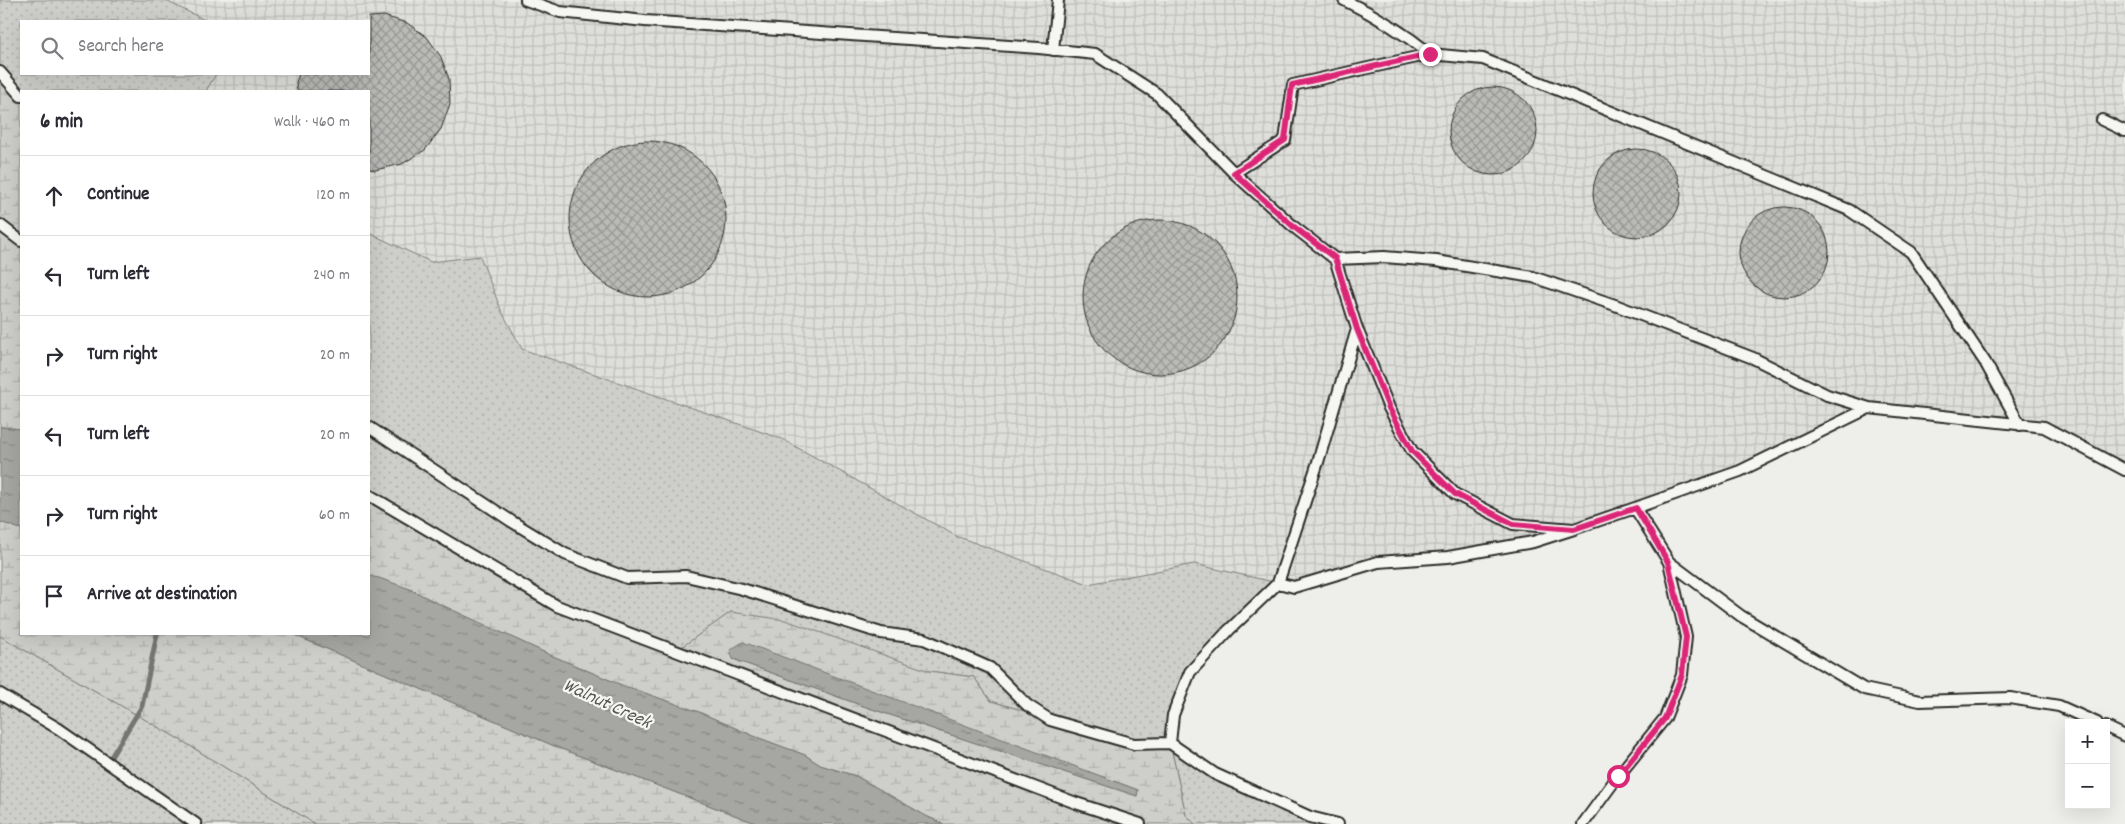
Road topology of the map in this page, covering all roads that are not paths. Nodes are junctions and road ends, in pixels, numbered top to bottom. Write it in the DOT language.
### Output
graph roads {
  1 [pos="526,0"];
  2 [pos="1058,0"];
  3 [pos="1344,0"];
  4 [pos="1053,50"];
  5 [pos="1430,54"];
  6 [pos="0,72"];
  7 [pos="20,95"];
  8 [pos="2102,120"];
  9 [pos="2125,131"];
  10 [pos="1234,173"];
  11 [pos="0,224"];
  12 [pos="20,240"];
  13 [pos="1335,258"];
  14 [pos="1357,329"];
  15 [pos="1869,408"];
  16 [pos="2020,425"];
  17 [pos="370,428"];
  18 [pos="2125,470"];
  19 [pos="370,496"];
  20 [pos="1636,508"];
  21 [pos="1574,529"];
  22 [pos="1668,562"];
  23 [pos="1278,583"];
  24 [pos="0,694"];
  25 [pos="2088,719"];
  26 [pos="2110,729"];
  27 [pos="2125,736"];
  28 [pos="1170,742"];
  29 [pos="196,824"];
  30 [pos="1140,824"];
  31 [pos="1338,824"];
  32 [pos="1583,824"];
  1 -- 4 [label="lane"];
  2 -- 4 [label="lane"];
  3 -- 5 [label="lane"];
  4 -- 10 [label="lane"];
  5 -- 10 [label="lane"];
  5 -- 16 [label="lane"];
  6 -- 7 [label="lane"];
  8 -- 9 [label="lane"];
  10 -- 13 [label="lane"];
  11 -- 12 [label="lane"];
  13 -- 14 [label="lane"];
  13 -- 15 [label="lane"];
  14 -- 21 [label="lane"];
  14 -- 23 [label="lane"];
  15 -- 16 [label="lane"];
  15 -- 20 [label="lane"];
  16 -- 18 [label="lane"];
  17 -- 28 [label="lane"];
  19 -- 30 [label="lane"];
  20 -- 21 [label="lane"];
  20 -- 22 [label="lane"];
  21 -- 23 [label="lane"];
  22 -- 25 [label="lane"];
  22 -- 32 [label="lane"];
  23 -- 28 [label="lane"];
  24 -- 29 [label="lane"];
  26 -- 27 [label="lane"];
  28 -- 31 [label="lane"];
}
